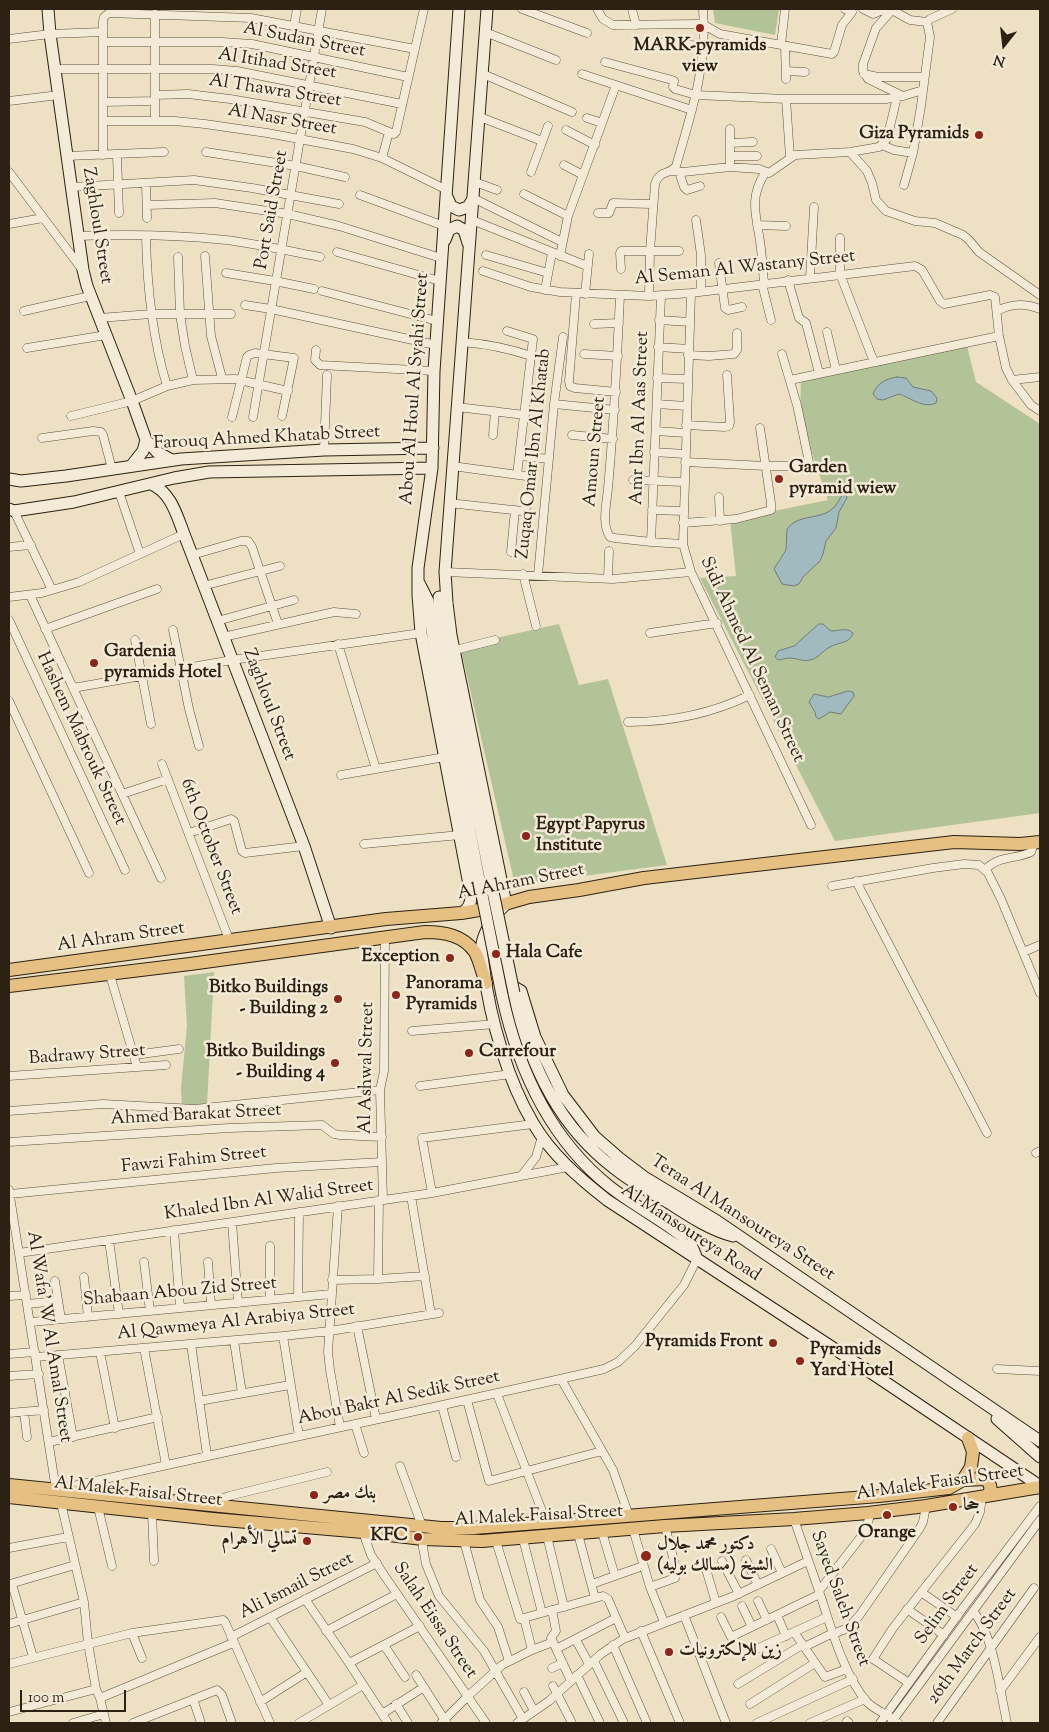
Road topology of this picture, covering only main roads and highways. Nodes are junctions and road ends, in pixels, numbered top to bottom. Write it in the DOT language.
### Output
graph roads {
  1 [pos="48,9"];
  2 [pos="459,9"];
  3 [pos="487,9"];
  4 [pos="447,192"];
  5 [pos="473,198"];
  6 [pos="443,244"];
  7 [pos="469,247"];
  8 [pos="146,440"];
  9 [pos="403,448"];
  10 [pos="433,448"];
  11 [pos="172,460"];
  12 [pos="132,465"];
  13 [pos="403,468"];
  14 [pos="432,468"];
  15 [pos="174,478"];
  16 [pos="9,479"];
  17 [pos="152,484"];
  18 [pos="168,497"];
  19 [pos="10,510"];
  20 [pos="445,572"];
  21 [pos="418,582"];
  22 [pos="1037,843"];
  23 [pos="471,895"];
  24 [pos="505,898"];
  25 [pos="461,913"];
  26 [pos="331,928"];
  27 [pos="147,952"];
  28 [pos="117,956"];
  29 [pos="150,969"];
  30 [pos="9,970"];
  31 [pos="114,974"];
  32 [pos="486,983"];
  33 [pos="9,986"];
  34 [pos="489,997"];
  35 [pos="742,1238"];
  36 [pos="697,1259"];
  37 [pos="980,1400"];
  38 [pos="968,1438"];
  39 [pos="1040,1441"];
  40 [pos="1040,1457"];
  41 [pos="963,1480"];
  42 [pos="9,1485"];
  43 [pos="1040,1487"];
  44 [pos="985,1495"];
  45 [pos="9,1497"];
  46 [pos="217,1506"];
  47 [pos="244,1515"];
  48 [pos="213,1519"];
  49 [pos="547,1530"];
  1 -- 8 [label="main road, Zaghloul Street"];
  2 -- 4 [label="main road, Abou Al Houl Al Syahi Street"];
  3 -- 5 [label="main road"];
  4 -- 5 [label="main road"];
  4 -- 6 [label="main road, Abou Al Houl Al Syahi Street"];
  5 -- 7 [label="main road"];
  6 -- 7 [label="main road"];
  6 -- 10 [label="main road, Abou Al Houl Al Syahi Street"];
  7 -- 20 [label="main road"];
  8 -- 11 [label="main road, Zaghloul Street"];
  8 -- 12 [label="main road"];
  9 -- 10 [label="main road, Farouq Ahmed Khatab Street"];
  9 -- 11 [label="main road, Farouq Ahmed Khatab Street"];
  9 -- 13 [label="main road"];
  10 -- 14 [label="main road, Abou Al Houl Al Syahi Street"];
  11 -- 12 [label="main road, Farouq Ahmed Khatab Street"];
  12 -- 16 [label="main road, Farouq Ahmed Khatab Street"];
  13 -- 14 [label="main road, Farouq Ahmed Khatab Street"];
  13 -- 15 [label="main road, Farouq Ahmed Khatab Street"];
  14 -- 21 [label="main road, Abou Al Houl Al Syahi Street"];
  15 -- 17 [label="main road, Farouq Ahmed Khatab Street"];
  15 -- 18 [label="main road"];
  17 -- 18 [label="main road, Zaghloul Street"];
  17 -- 19 [label="main road, Farouq Ahmed Khatab Street"];
  18 -- 26 [label="main road, Zaghloul Street"];
  20 -- 24 [label="main road"];
  20 -- 35 [label="main road, bridge"];
  21 -- 23 [label="main road, Abou Al Houl Al Syahi Street"];
  21 -- 36 [label="main road, bridge"];
  22 -- 24 [label="main road, Al Ahram Street"];
  23 -- 24 [label="main road"];
  23 -- 25 [label="main road"];
  24 -- 25 [label="main road, Al Ahram Street"];
  24 -- 32 [label="main road, Al Mansoureya Road"];
  25 -- 26 [label="main road, Al Ahram Street"];
  26 -- 27 [label="main road, Al Ahram Street"];
  27 -- 28 [label="main road, Al Ahram Street"];
  27 -- 29 [label="main road"];
  28 -- 30 [label="main road, Al Ahram Street"];
  28 -- 31 [label="main road"];
  29 -- 31 [label="main road, Al Ahram Street"];
  29 -- 32 [label="main road, Al Ahram Street"];
  31 -- 33 [label="main road, Al Ahram Street"];
  32 -- 34 [label="main road, Al Mansoureya Road"];
  34 -- 35 [label="main road, Teraa Al Mansoureya Street"];
  34 -- 36 [label="main road, Al Mansoureya Road"];
  35 -- 37 [label="main road, Teraa Al Mansoureya Street"];
  36 -- 38 [label="main road, Al Mansoureya Road"];
  37 -- 39 [label="main road, Teraa Al Mansoureya Street"];
  37 -- 40 [label="main road"];
  38 -- 41 [label="main road, Al Malek Faisal Street"];
  38 -- 43 [label="main road, Al Mansoureya Road"];
  41 -- 44 [label="main road"];
  41 -- 49 [label="main road, Al Malek Faisal Street"];
  42 -- 46 [label="main road, Al Malek Faisal Street"];
  43 -- 44 [label="main road, Al Malek Faisal Street"];
  44 -- 49 [label="main road, Al Malek Faisal Street"];
  45 -- 48 [label="main road, Al Malek Faisal Street"];
  46 -- 47 [label="main road, Al Malek Faisal Street"];
  46 -- 48 [label="main road"];
  47 -- 48 [label="main road, Al Malek Faisal Street"];
  47 -- 49 [label="main road, Al Malek Faisal Street"];
  47 -- 49 [label="main road, Al Malek Faisal Street"];
}
